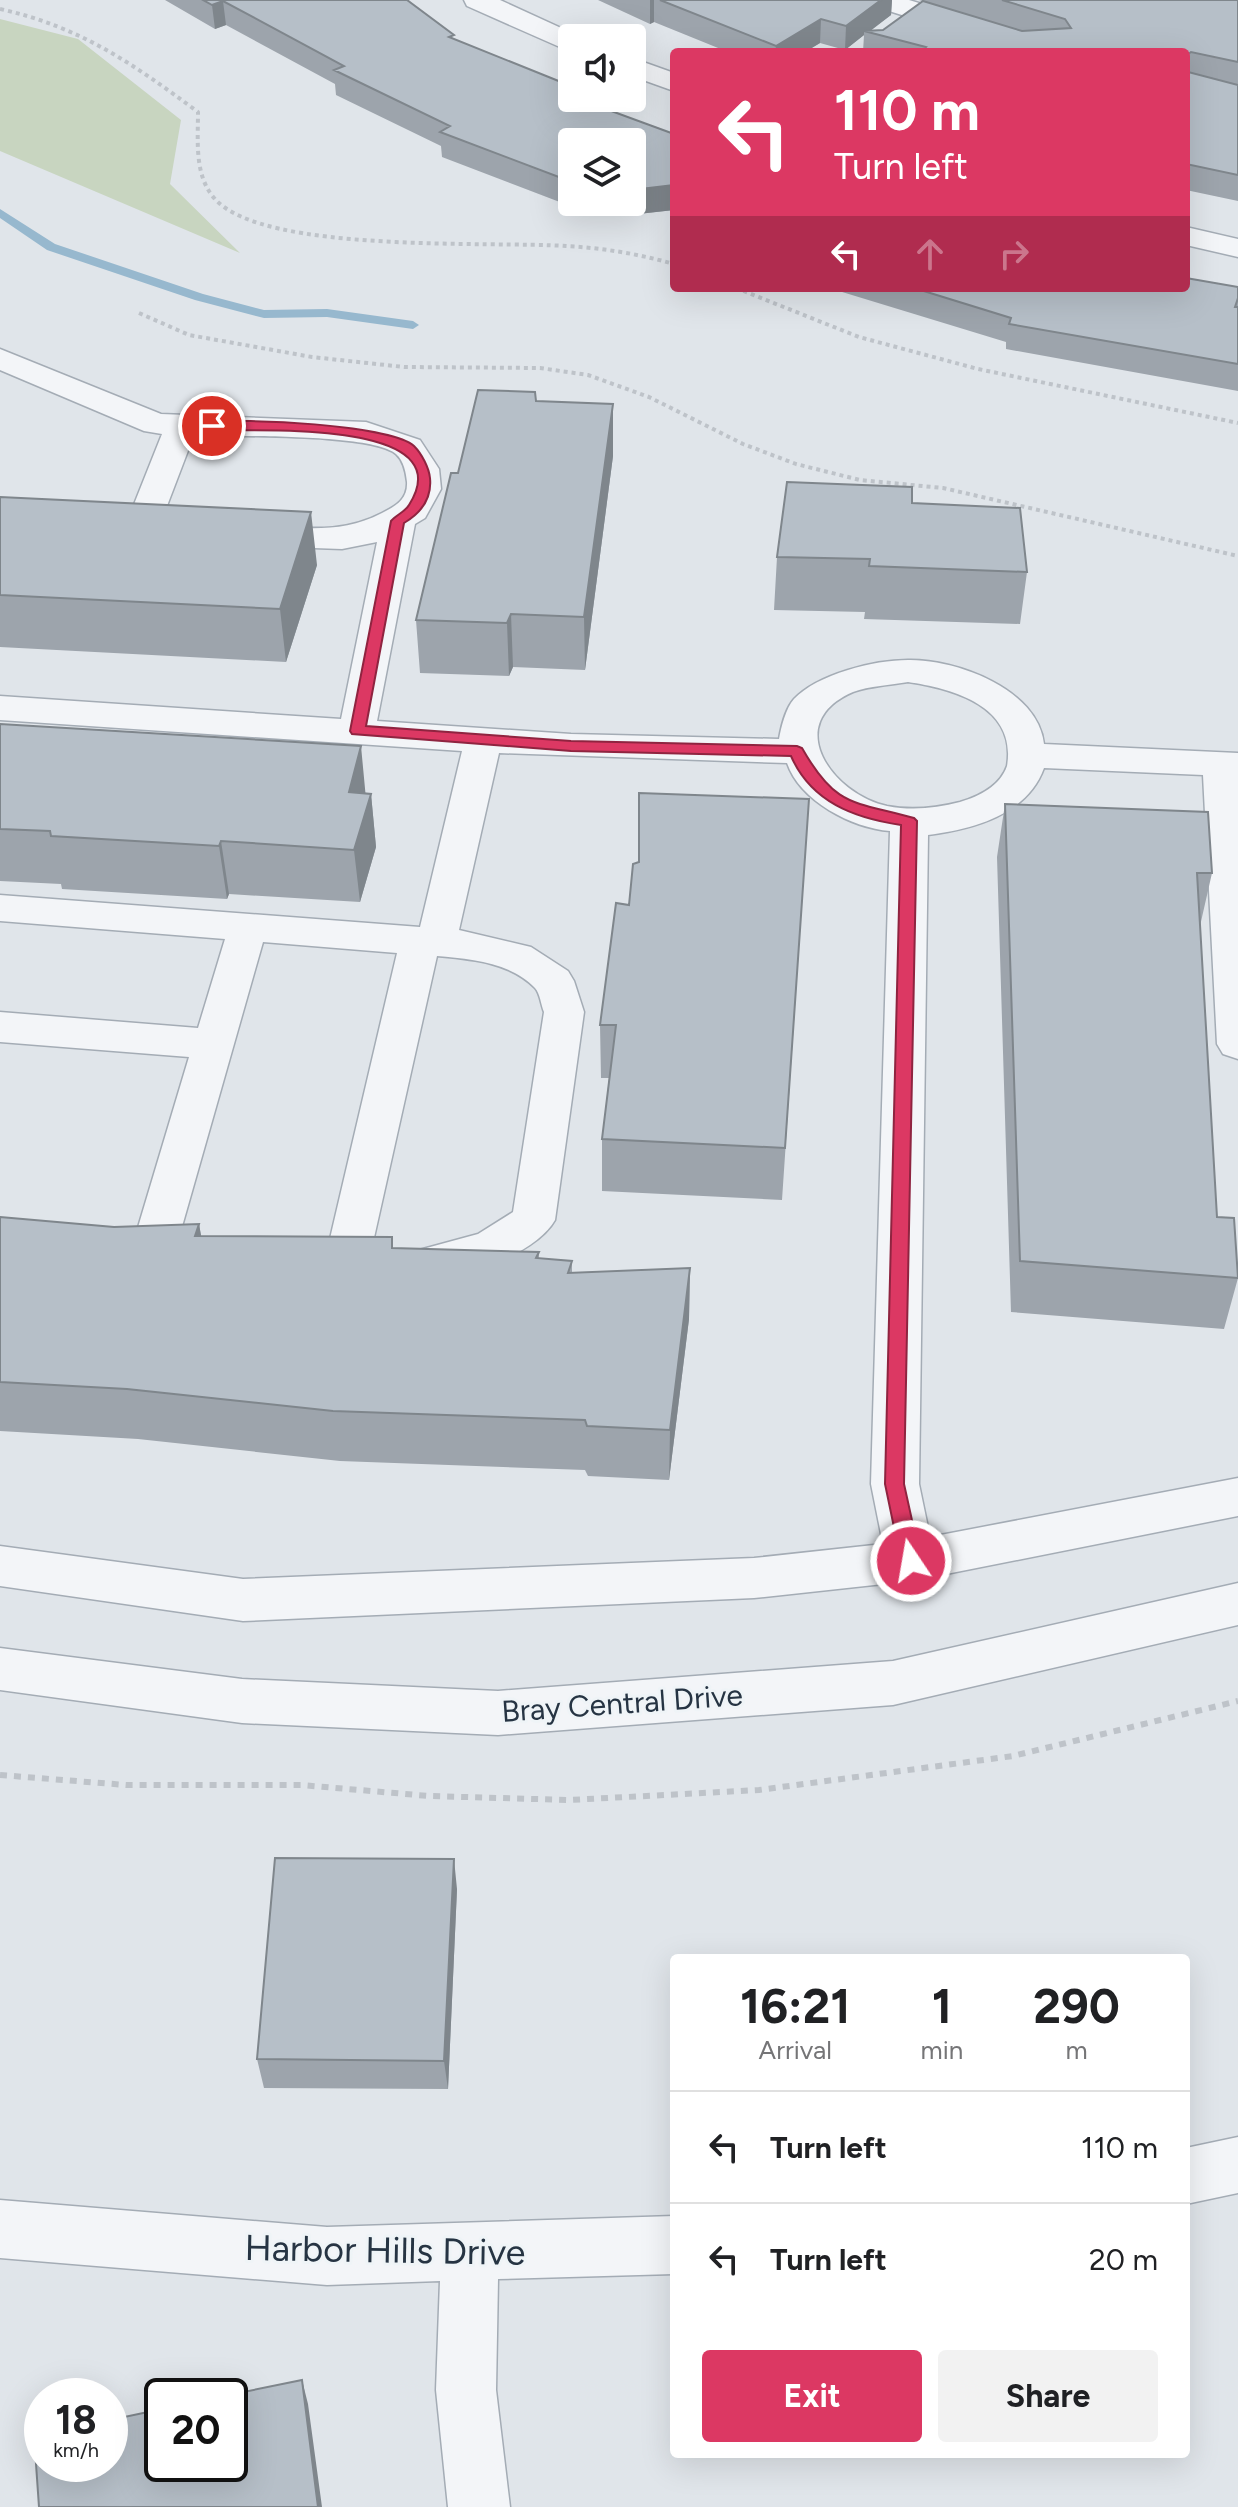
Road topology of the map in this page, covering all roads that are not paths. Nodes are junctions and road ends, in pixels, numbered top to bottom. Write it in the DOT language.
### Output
graph roads {
  1 [pos="477,0"];
  2 [pos="883,0"];
  3 [pos="558,36"];
  4 [pos="1033,48"];
  5 [pos="646,72"];
  6 [pos="670,81"];
  7 [pos="1190,237"];
  8 [pos="1238,248"];
  9 [pos="0,359"];
  10 [pos="182,425"];
  11 [pos="398,521"];
  12 [pos="140,532"];
  13 [pos="218,535"];
  14 [pos="0,708"];
  15 [pos="357,731"];
  16 [pos="483,740"];
  17 [pos="797,751"];
  18 [pos="1027,755"];
  19 [pos="1230,765"];
  20 [pos="909,821"];
  21 [pos="0,908"];
  22 [pos="248,927"];
  23 [pos="428,942"];
  24 [pos="0,1027"];
  25 [pos="214,1044"];
  26 [pos="1238,1044"];
  27 [pos="202,1248"];
  28 [pos="1238,1497"];
  29 [pos="911,1561"];
  30 [pos="0,1566"];
  31 [pos="1238,1604"];
  32 [pos="0,1669"];
  33 [pos="1238,2165"];
  34 [pos="1190,2175"];
  35 [pos="0,2229"];
  36 [pos="670,2245"];
  37 [pos="470,2253"];
  38 [pos="479,2507"];
  1 -- 3 [label="street"];
  2 -- 4 [label="street"];
  5 -- 6 [label="street"];
  7 -- 8 [label="street"];
  9 -- 10 [label="street"];
  10 -- 11 [label="street"];
  10 -- 12 [label="street"];
  11 -- 13 [label="street"];
  11 -- 15 [label="street"];
  14 -- 15 [label="street"];
  15 -- 16 [label="street"];
  16 -- 17 [label="street"];
  16 -- 23 [label="street"];
  17 -- 18 [label="street"];
  17 -- 20 [label="street"];
  18 -- 19 [label="street"];
  18 -- 20 [label="street"];
  19 -- 26 [label="street"];
  20 -- 29 [label="street"];
  21 -- 22 [label="street"];
  22 -- 23 [label="street"];
  22 -- 25 [label="street"];
  23 -- 23 [label="street"];
  24 -- 25 [label="street"];
  25 -- 27 [label="street"];
  28 -- 29 [label="street"];
  29 -- 30 [label="street"];
  31 -- 32 [label="street, Bray Central Drive"];
  33 -- 34 [label="street"];
  35 -- 37 [label="street, Harbor Hills Drive"];
  36 -- 37 [label="street, Harbor Hills Drive"];
  37 -- 38 [label="street"];
}
